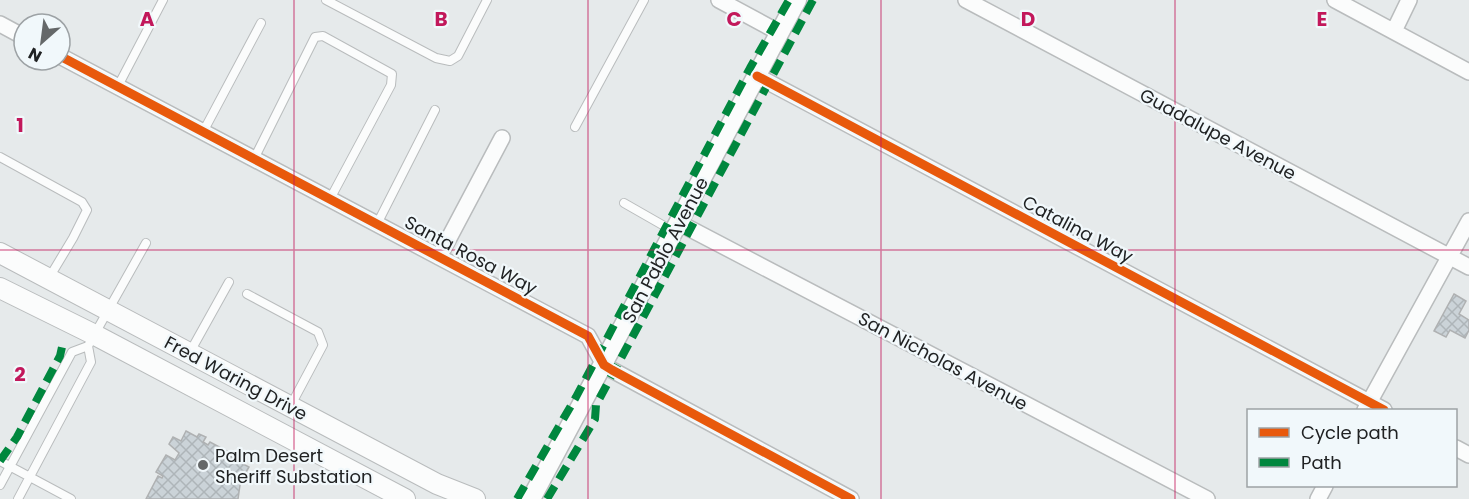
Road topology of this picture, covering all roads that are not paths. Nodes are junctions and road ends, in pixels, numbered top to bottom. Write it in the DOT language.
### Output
graph roads {
  1 [pos="163,0"];
  2 [pos="326,0"];
  3 [pos="487,0"];
  4 [pos="644,0"];
  5 [pos="719,0"];
  6 [pos="797,0"];
  7 [pos="966,0"];
  8 [pos="1335,0"];
  9 [pos="1409,0"];
  10 [pos="261,24"];
  11 [pos="1394,31"];
  12 [pos="780,33"];
  13 [pos="72,62"];
  14 [pos="1469,72"];
  15 [pos="757,76"];
  16 [pos="118,86"];
  17 [pos="435,110"];
  18 [pos="574,127"];
  19 [pos="203,132"];
  20 [pos="502,138"];
  21 [pos="0,157"];
  22 [pos="254,159"];
  23 [pos="330,199"];
  24 [pos="624,203"];
  25 [pos="1469,221"];
  26 [pos="377,224"];
  27 [pos="676,227"];
  28 [pos="146,243"];
  29 [pos="0,253"];
  30 [pos="439,257"];
  31 [pos="1450,257"];
  32 [pos="1469,267"];
  33 [pos="48,279"];
  34 [pos="228,282"];
  35 [pos="0,288"];
  36 [pos="248,294"];
  37 [pos="109,311"];
  38 [pos="92,341"];
  39 [pos="190,354"];
  40 [pos="604,365"];
  41 [pos="290,407"];
  42 [pos="1367,407"];
  43 [pos="0,461"];
  44 [pos="10,467"];
  45 [pos="29,477"];
  46 [pos="0,485"];
  47 [pos="18,499"];
  48 [pos="71,499"];
  49 [pos="405,499"];
  50 [pos="475,499"];
  51 [pos="531,499"];
  52 [pos="851,499"];
  53 [pos="1207,499"];
  1 -- 16 [label="lane"];
  2 -- 3 [label="lane"];
  4 -- 18 [label="lane"];
  5 -- 12 [label="street"];
  6 -- 12 [label="street, San Pablo Avenue"];
  7 -- 31 [label="street, Guadalupe Avenue"];
  8 -- 11 [label="street"];
  9 -- 11 [label="street"];
  10 -- 19 [label="lane"];
  11 -- 14 [label="street"];
  12 -- 15 [label="street, San Pablo Avenue"];
  13 -- 16 [label="street, Santa Rosa Way"];
  15 -- 27 [label="street, San Pablo Avenue"];
  15 -- 42 [label="street, Catalina Way"];
  16 -- 19 [label="street, Santa Rosa Way"];
  17 -- 26 [label="lane"];
  19 -- 22 [label="street, Santa Rosa Way"];
  20 -- 30 [label="street"];
  21 -- 33 [label="lane"];
  22 -- 23 [label="street, Santa Rosa Way"];
  22 -- 23 [label="lane"];
  23 -- 26 [label="street, Santa Rosa Way"];
  24 -- 27 [label="lane"];
  25 -- 31 [label="street"];
  26 -- 30 [label="street, Santa Rosa Way"];
  27 -- 40 [label="street, San Pablo Avenue"];
  27 -- 53 [label="street, San Nicholas Avenue"];
  28 -- 37 [label="lane"];
  29 -- 33 [label="main road, Fred Waring Drive"];
  30 -- 40 [label="street, Santa Rosa Way"];
  31 -- 32 [label="street, Guadalupe Avenue"];
  31 -- 42 [label="street"];
  33 -- 37 [label="main road, Fred Waring Drive"];
  34 -- 39 [label="lane"];
  35 -- 38 [label="main road, Fred Waring Drive"];
  36 -- 41 [label="lane"];
  37 -- 38 [label="lane"];
  37 -- 39 [label="main road, Fred Waring Drive"];
  38 -- 44 [label="lane"];
  38 -- 45 [label="lane"];
  38 -- 49 [label="main road, Fred Waring Drive"];
  39 -- 41 [label="main road, Fred Waring Drive"];
  40 -- 51 [label="street, San Pablo Avenue"];
  40 -- 52 [label="street"];
  41 -- 50 [label="main road, Fred Waring Drive"];
  43 -- 44 [label="lane"];
  44 -- 45 [label="lane"];
  44 -- 46 [label="lane"];
  45 -- 47 [label="lane"];
  45 -- 48 [label="lane"];
}
